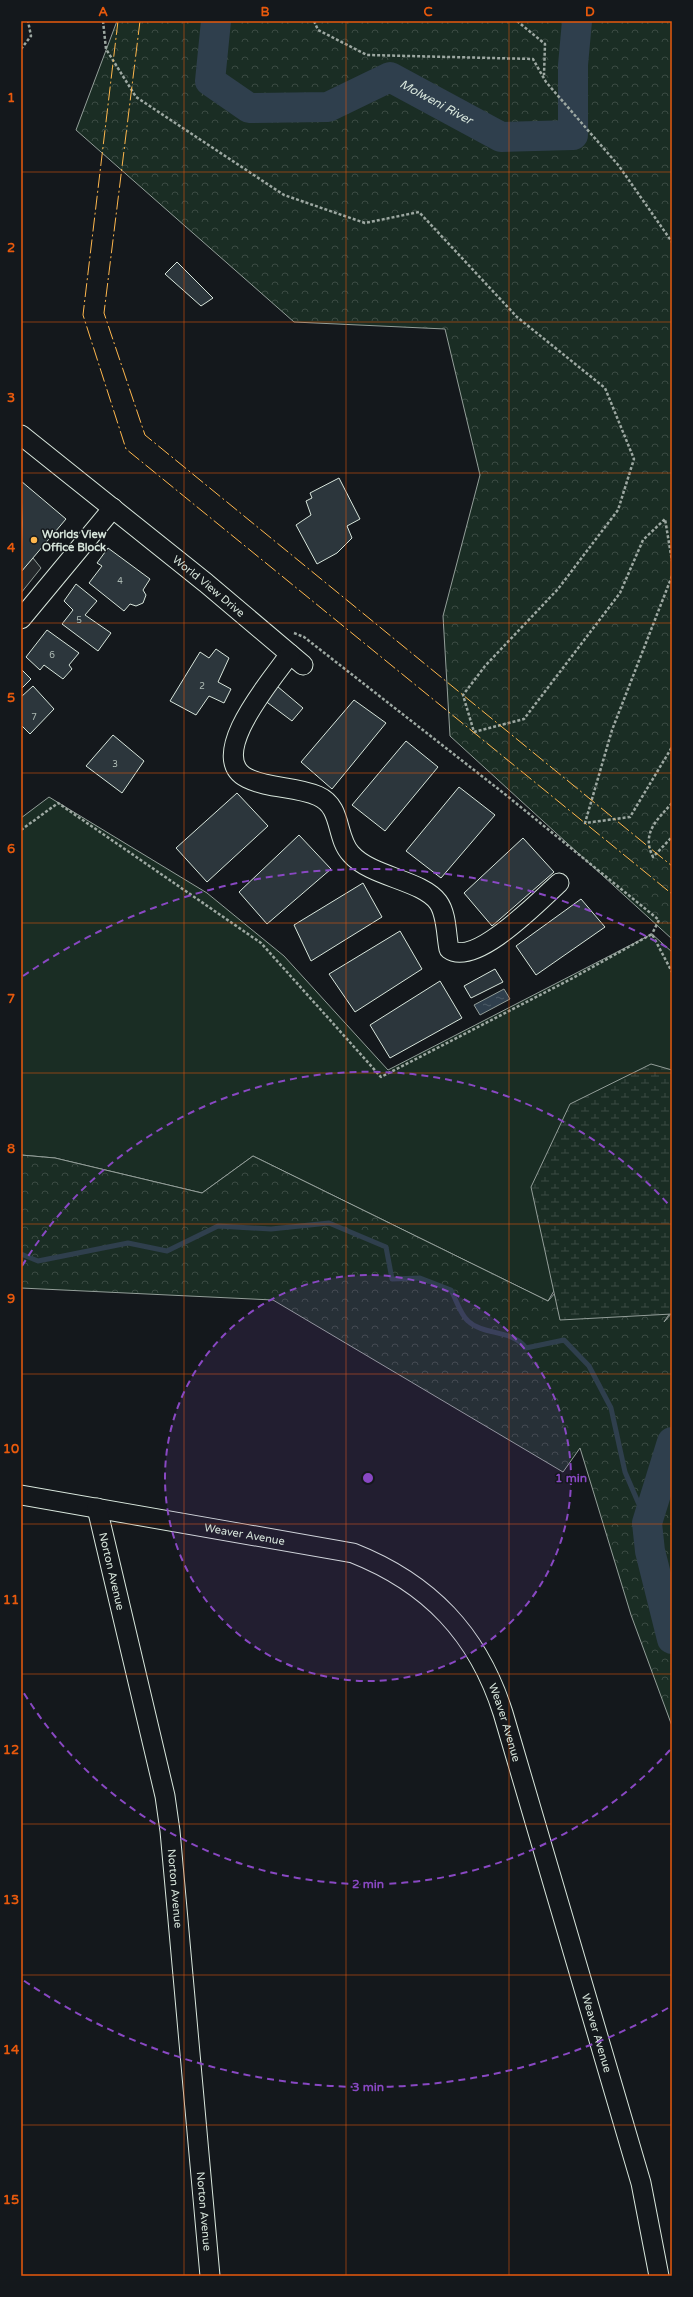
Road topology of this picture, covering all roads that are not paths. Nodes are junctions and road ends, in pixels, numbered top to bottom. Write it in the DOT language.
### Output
graph roads {
  1 [pos="21,435"];
  2 [pos="113,508"];
  3 [pos="21,619"];
  4 [pos="559,883"];
  5 [pos="21,1494"];
  6 [pos="97,1508"];
  7 [pos="210,2276"];
  8 [pos="659,2276"];
  1 -- 2 [label="street, World View Drive"];
  2 -- 3 [label="street"];
  2 -- 4 [label="street, World View Drive"];
  5 -- 6 [label="street, Weaver Avenue"];
  6 -- 7 [label="street, Norton Avenue"];
  6 -- 8 [label="street, Weaver Avenue"];
}
